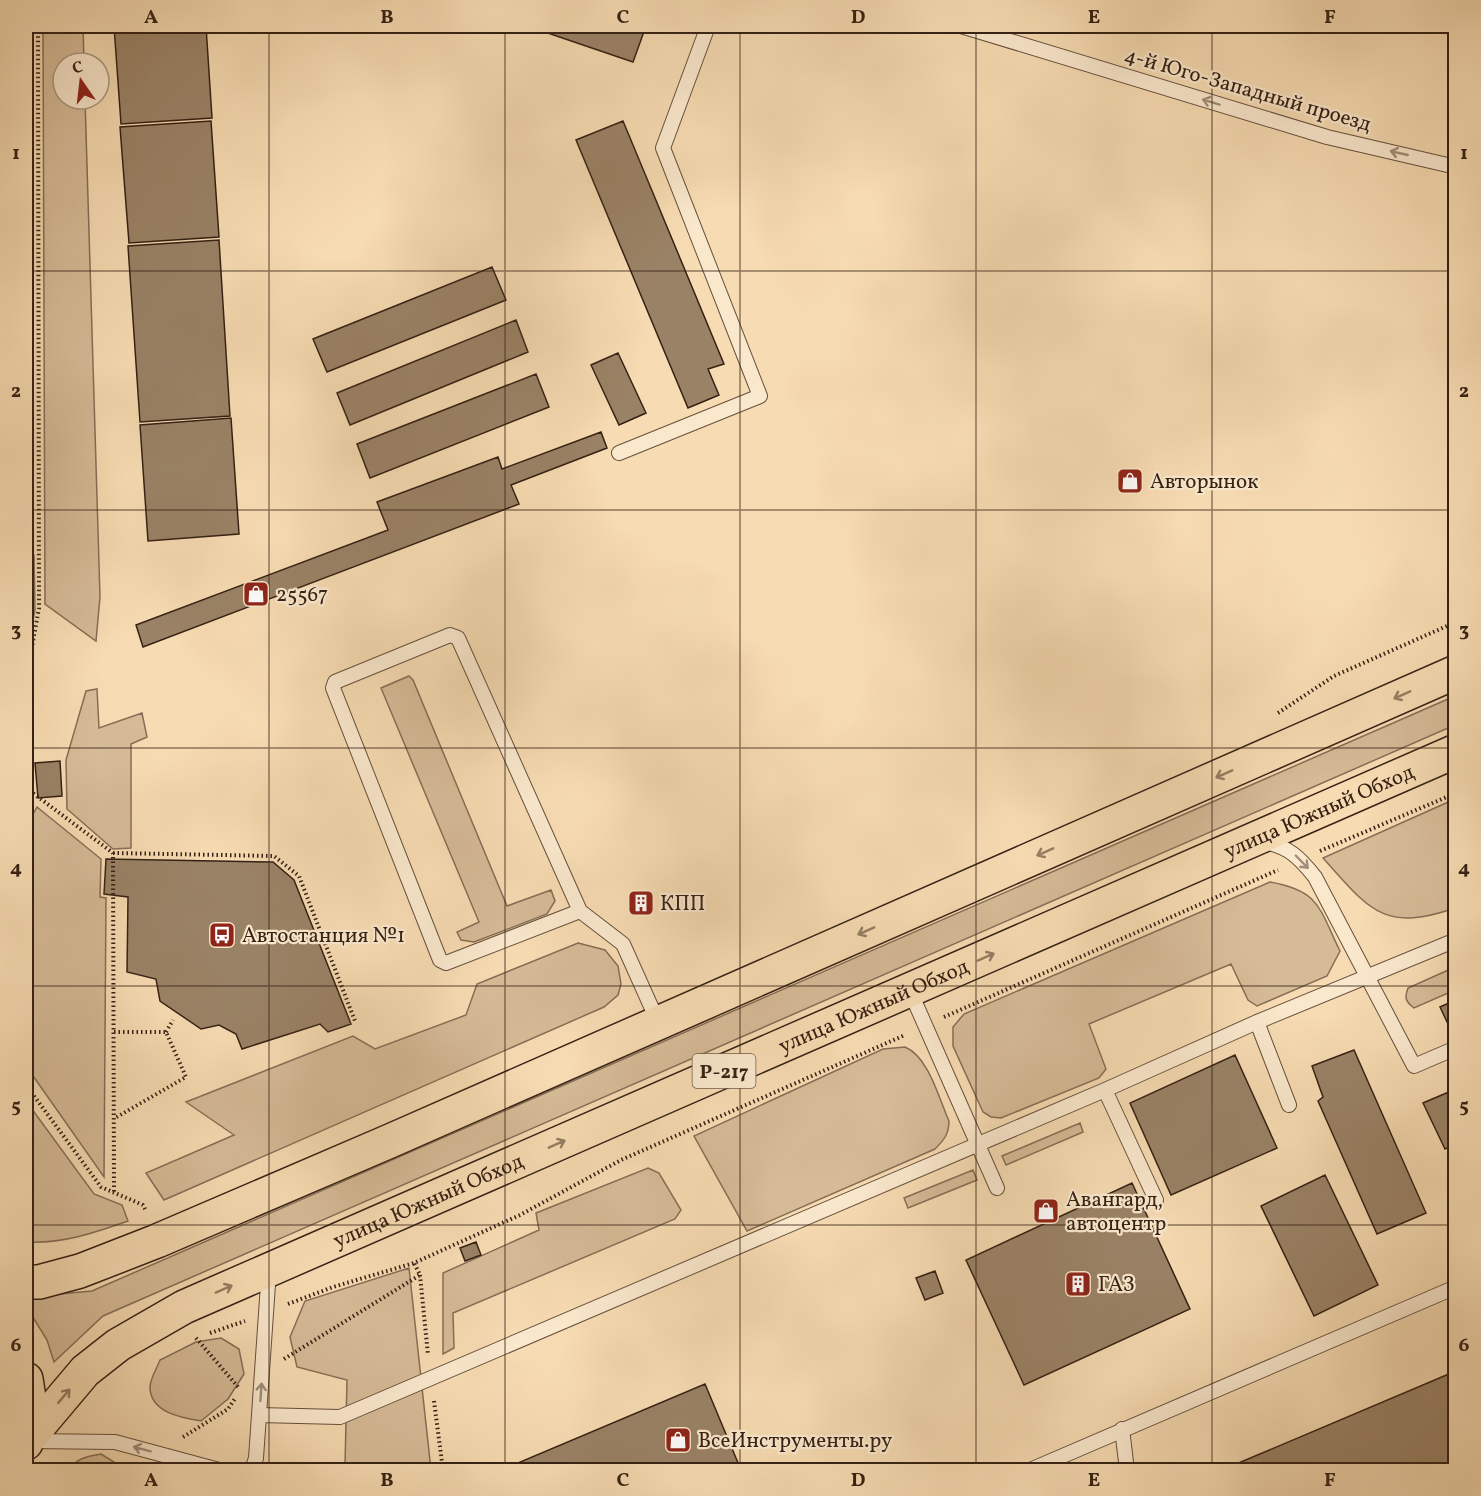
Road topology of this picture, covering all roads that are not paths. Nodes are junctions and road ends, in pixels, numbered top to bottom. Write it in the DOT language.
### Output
graph roads {
  1 [pos="708,26"];
  2 [pos="961,26"];
  3 [pos="1455,166"];
  4 [pos="619,453"];
  5 [pos="1455,672"];
  6 [pos="1455,751"];
  7 [pos="1250,840"];
  8 [pos="580,911"];
  9 [pos="1455,940"];
  10 [pos="1368,976"];
  11 [pos="910,991"];
  12 [pos="658,1022"];
  13 [pos="1257,1022"];
  14 [pos="1455,1048"];
  15 [pos="1105,1090"];
  16 [pos="1289,1105"];
  17 [pos="978,1145"];
  18 [pos="997,1188"];
  19 [pos="1156,1200"];
  20 [pos="269,1269"];
  21 [pos="26,1282"];
  22 [pos="1455,1287"];
  23 [pos="26,1380"];
  24 [pos="259,1414"];
  25 [pos="1122,1429"];
  26 [pos="26,1442"];
  27 [pos="219,1470"];
  28 [pos="252,1470"];
  29 [pos="1030,1470"];
  30 [pos="1126,1470"];
  1 -- 4 [label="lane"];
  3 -- 2 [label="lane, 4-й Юго-Западный проезд, one-way"];
  5 -- 12 [label="main road, one-way"];
  6 -- 7 [label="main road, улица Южный Обход / Р-217"];
  7 -- 10 [label="lane, one-way"];
  11 -- 7 [label="main road, улица Южный Обход / Р-217, one-way"];
  8 -- 8 [label="lane"];
  8 -- 12 [label="lane"];
  9 -- 10 [label="lane"];
  10 -- 13 [label="lane"];
  10 -- 14 [label="lane"];
  11 -- 17 [label="lane"];
  20 -- 11 [label="main road, улица Южный Обход / Р-217, one-way"];
  12 -- 21 [label="main road"];
  13 -- 15 [label="lane"];
  13 -- 16 [label="lane"];
  15 -- 17 [label="lane"];
  15 -- 19 [label="lane"];
  17 -- 18 [label="lane"];
  17 -- 24 [label="lane"];
  24 -- 20 [label="lane, one-way"];
  26 -- 20 [label="main road, улица Южный Обход / Р-217, one-way"];
  22 -- 25 [label="lane"];
  23 -- 26 [label="main road"];
  24 -- 28 [label="lane"];
  25 -- 29 [label="lane"];
  25 -- 30 [label="lane"];
  27 -- 26 [label="lane, one-way"];
}
